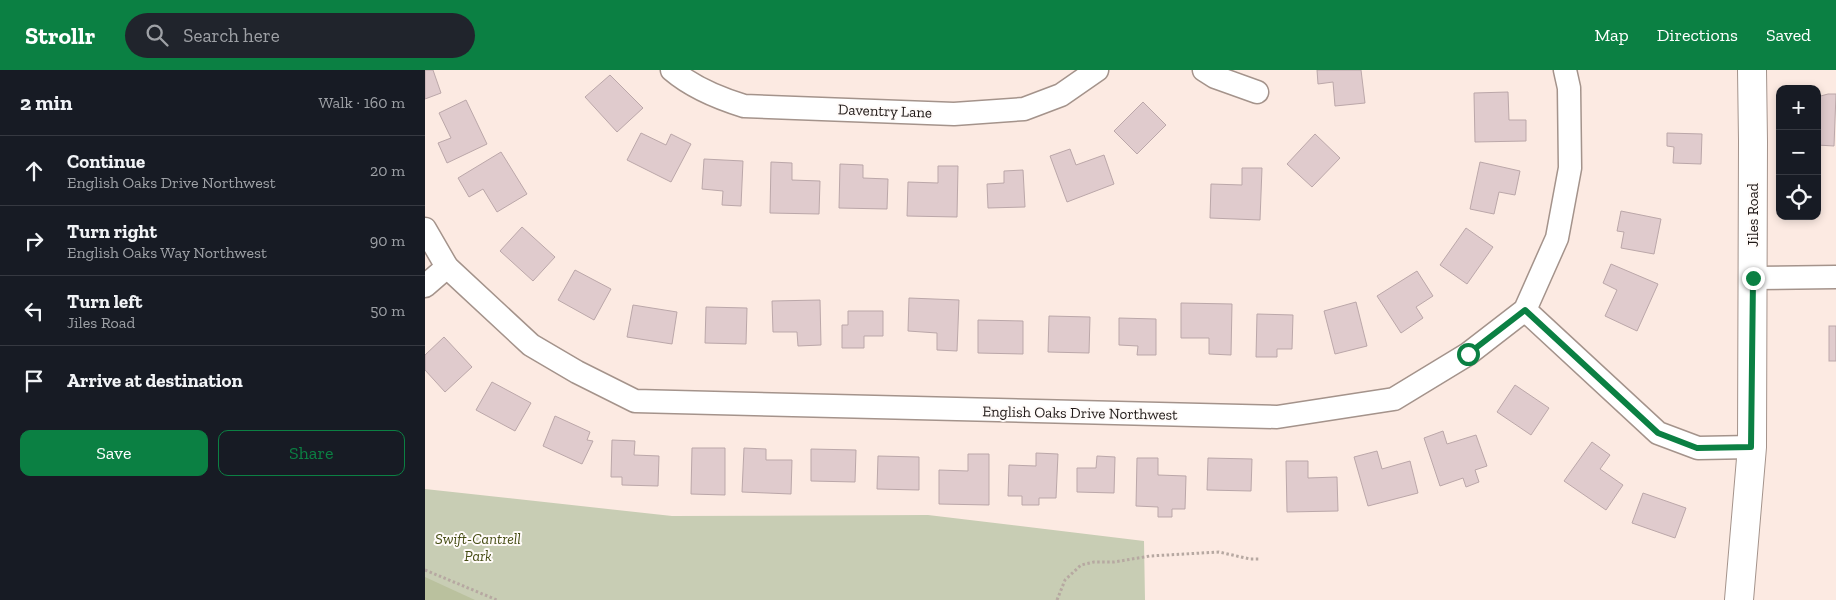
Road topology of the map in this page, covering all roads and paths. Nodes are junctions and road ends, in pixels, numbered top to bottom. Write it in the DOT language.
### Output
graph roads {
  1 [pos="672,70"];
  2 [pos="1097,70"];
  3 [pos="1204,70"];
  4 [pos="1565,70"];
  5 [pos="1752,70"];
  6 [pos="1257,92"];
  7 [pos="425,228"];
  8 [pos="447,267"];
  9 [pos="1836,277"];
  10 [pos="1753,278"];
  11 [pos="425,286"];
  12 [pos="1525,310"];
  13 [pos="1751,447"];
  14 [pos="1260,559"];
  15 [pos="425,570"];
  16 [pos="497,600"];
  17 [pos="1057,600"];
  18 [pos="1739,600"];
  1 -- 2 [label="street, Daventry Lane"];
  3 -- 6 [label="street"];
  4 -- 12 [label="street, English Oaks Drive Northwest"];
  5 -- 10 [label="street, Jiles Road"];
  7 -- 8 [label="street, English Oaks Drive Northwest"];
  8 -- 11 [label="street"];
  8 -- 12 [label="street, English Oaks Drive Northwest"];
  9 -- 10 [label="street"];
  10 -- 13 [label="street, Jiles Road"];
  12 -- 13 [label="street"];
  13 -- 18 [label="street, Jiles Road"];
  14 -- 17 [label="path"];
  15 -- 16 [label="path"];
}
